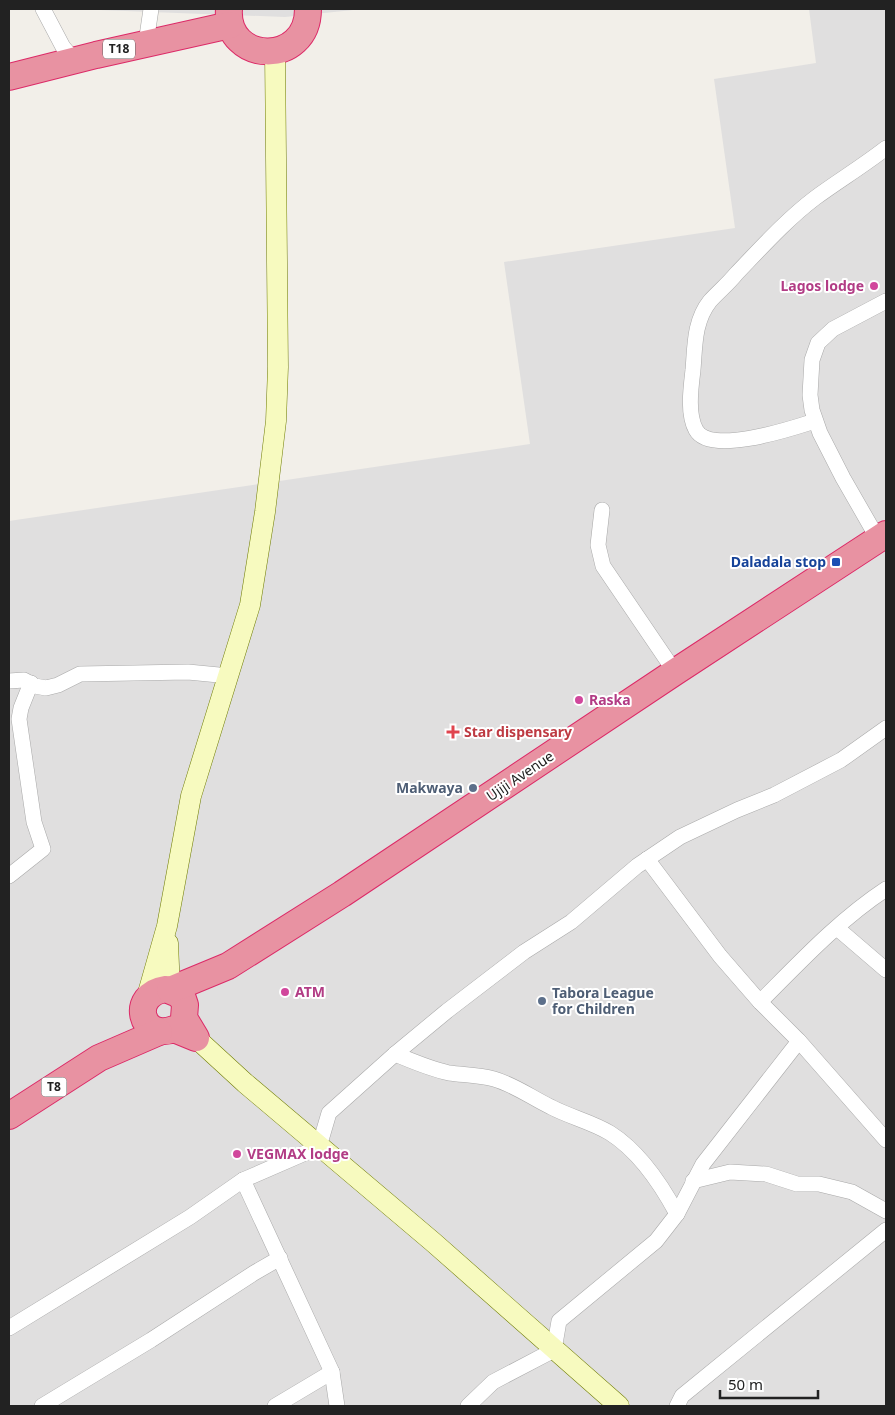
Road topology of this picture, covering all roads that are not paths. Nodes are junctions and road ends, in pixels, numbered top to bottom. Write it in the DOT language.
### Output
graph roads {
  1 [pos="43,9"];
  2 [pos="151,9"];
  3 [pos="311,12"];
  4 [pos="230,17"];
  5 [pos="146,43"];
  6 [pos="274,52"];
  7 [pos="75,61"];
  8 [pos="9,77"];
  9 [pos="886,148"];
  10 [pos="886,300"];
  11 [pos="815,421"];
  12 [pos="602,510"];
  13 [pos="882,537"];
  14 [pos="675,672"];
  15 [pos="229,676"];
  16 [pos="9,680"];
  17 [pos="31,683"];
  18 [pos="886,728"];
  19 [pos="647,858"];
  20 [pos="9,876"];
  21 [pos="886,889"];
  22 [pos="167,926"];
  23 [pos="837,928"];
  24 [pos="228,966"];
  25 [pos="886,970"];
  26 [pos="170,990"];
  27 [pos="760,1002"];
  28 [pos="186,1012"];
  29 [pos="149,1016"];
  30 [pos="196,1038"];
  31 [pos="799,1041"];
  32 [pos="395,1054"];
  33 [pos="9,1116"];
  34 [pos="886,1140"];
  35 [pos="319,1147"];
  36 [pos="243,1180"];
  37 [pos="693,1181"];
  38 [pos="886,1211"];
  39 [pos="677,1214"];
  40 [pos="886,1230"];
  41 [pos="280,1258"];
  42 [pos="9,1328"];
  43 [pos="554,1350"];
  44 [pos="332,1372"];
  45 [pos="42,1406"];
  46 [pos="275,1406"];
  47 [pos="337,1406"];
  48 [pos="468,1406"];
  49 [pos="619,1406"];
  50 [pos="677,1406"];
  1 -- 7 [label="street"];
  2 -- 5 [label="street"];
  3 -- 6 [label="highway"];
  4 -- 5 [label="highway, T18"];
  4 -- 6 [label="highway"];
  5 -- 7 [label="highway, T18"];
  6 -- 15 [label="main road"];
  7 -- 8 [label="highway, T18"];
  9 -- 11 [label="street"];
  10 -- 11 [label="street"];
  11 -- 13 [label="street"];
  12 -- 14 [label="street"];
  13 -- 14 [label="highway, Ujiji Avenue"];
  14 -- 24 [label="highway, Ujiji Avenue"];
  15 -- 17 [label="street"];
  15 -- 22 [label="main road"];
  16 -- 17 [label="street"];
  17 -- 20 [label="street"];
  18 -- 19 [label="street"];
  19 -- 27 [label="street"];
  19 -- 32 [label="street"];
  21 -- 23 [label="street"];
  22 -- 26 [label="main road"];
  22 -- 29 [label="main road"];
  23 -- 25 [label="street"];
  23 -- 27 [label="street"];
  24 -- 26 [label="highway"];
  24 -- 28 [label="highway"];
  26 -- 28 [label="highway"];
  26 -- 29 [label="highway"];
  27 -- 31 [label="street"];
  28 -- 30 [label="highway"];
  29 -- 30 [label="highway"];
  29 -- 33 [label="highway, T8"];
  30 -- 35 [label="main road"];
  31 -- 34 [label="street"];
  31 -- 37 [label="street"];
  32 -- 35 [label="street"];
  32 -- 39 [label="street"];
  35 -- 36 [label="street"];
  35 -- 43 [label="main road"];
  36 -- 41 [label="street"];
  36 -- 42 [label="street"];
  37 -- 38 [label="street"];
  37 -- 39 [label="street"];
  39 -- 43 [label="street"];
  40 -- 50 [label="street"];
  41 -- 44 [label="street"];
  41 -- 45 [label="street"];
  43 -- 48 [label="street"];
  43 -- 49 [label="main road"];
  44 -- 46 [label="street"];
  44 -- 47 [label="street"];
}
